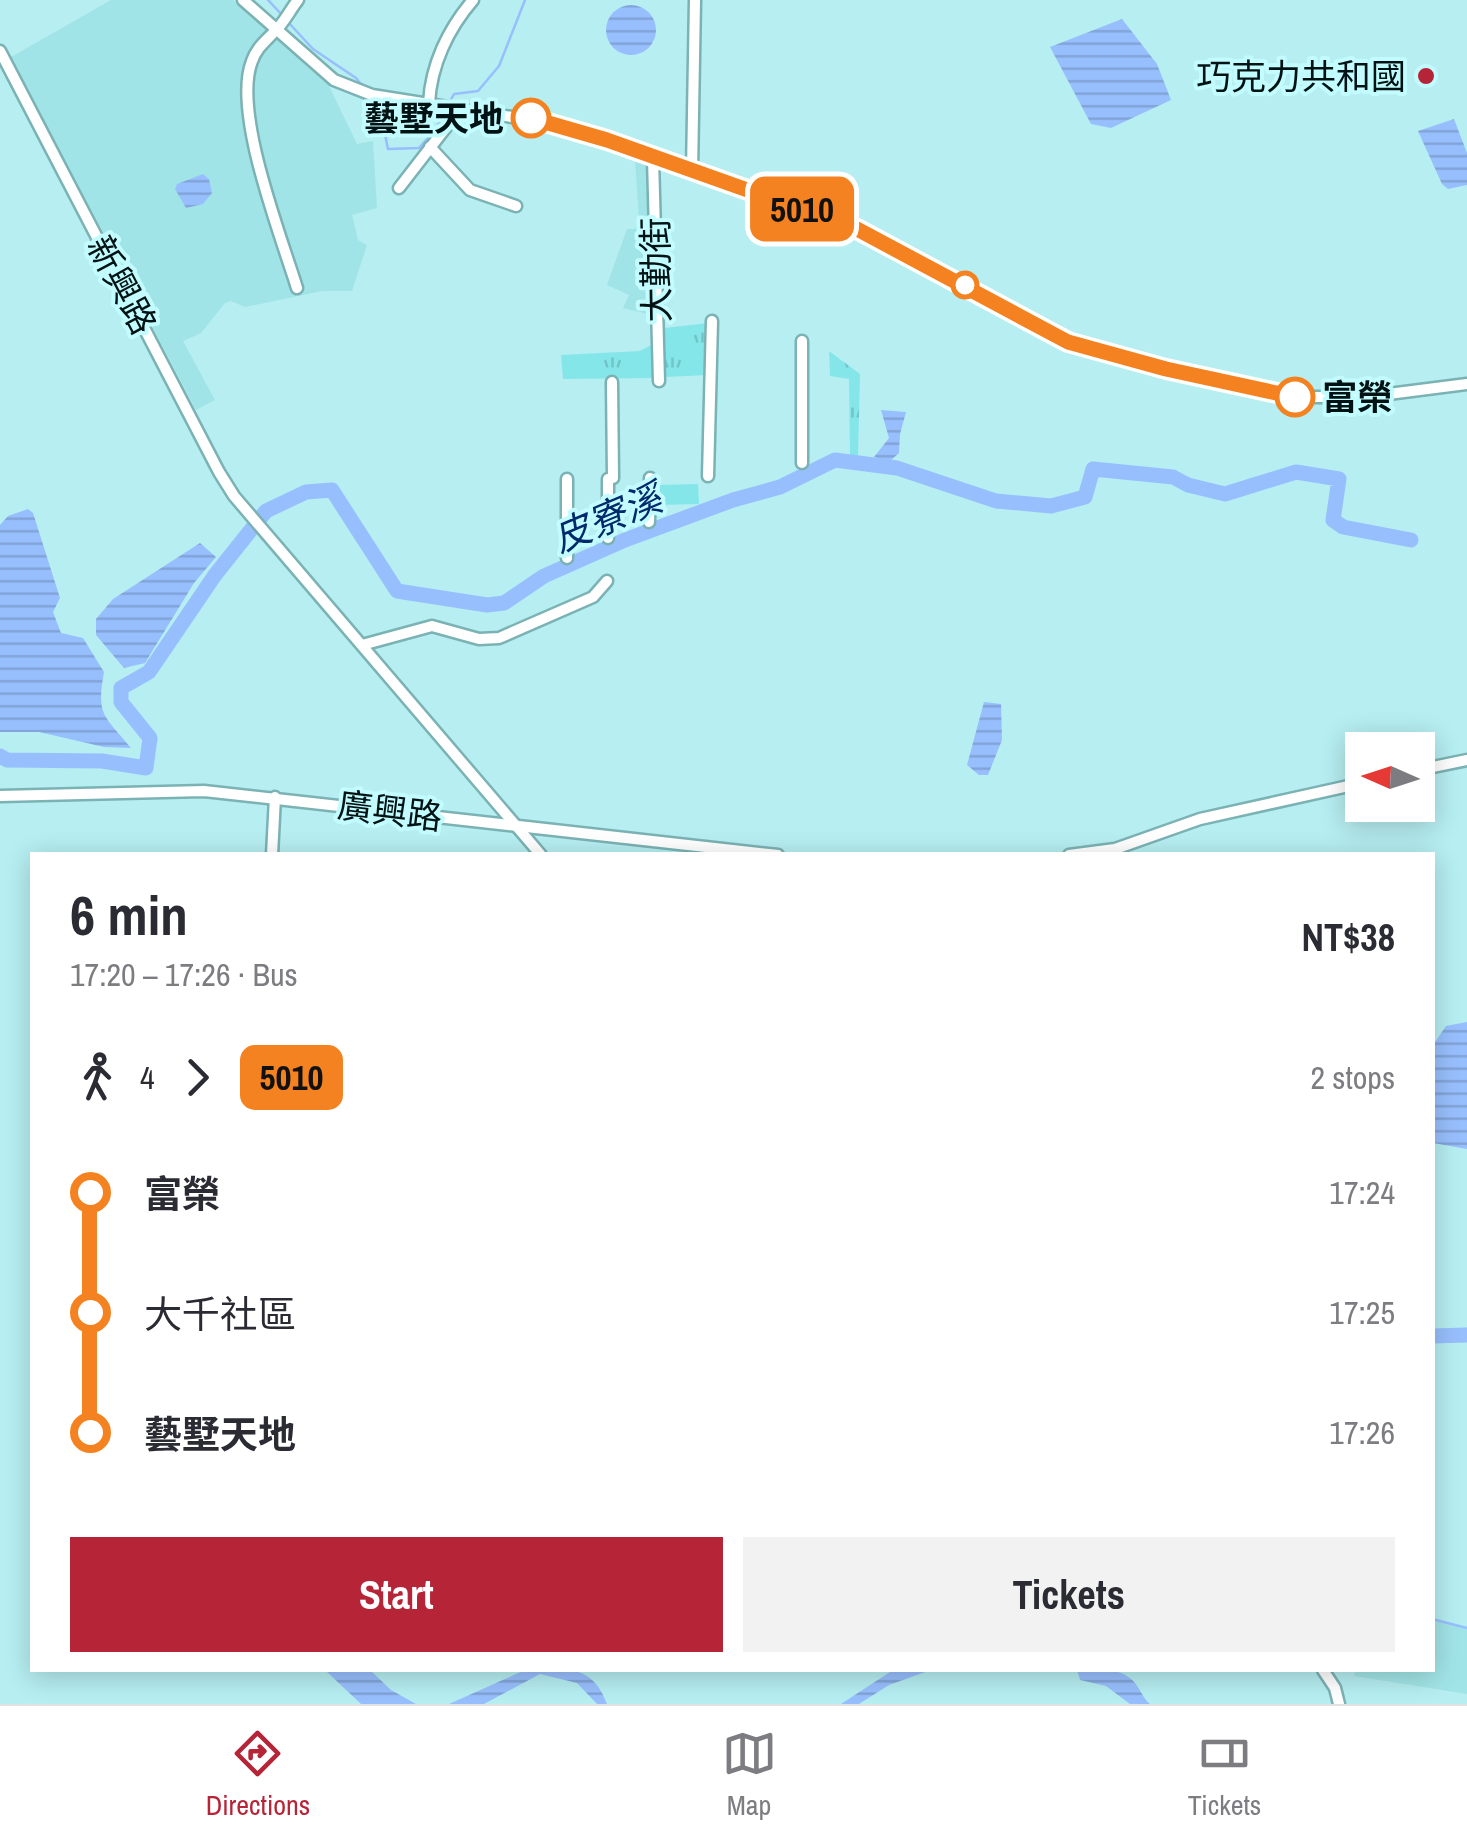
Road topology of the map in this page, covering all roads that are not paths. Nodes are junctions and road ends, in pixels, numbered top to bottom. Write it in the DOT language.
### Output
graph roads {
  1 [pos="243,0"];
  2 [pos="298,0"];
  3 [pos="472,0"];
  4 [pos="695,0"];
  5 [pos="277,30"];
  6 [pos="0,51"];
  7 [pos="429,103"];
  8 [pos="452,106"];
  9 [pos="430,147"];
  10 [pos="653,158"];
  11 [pos="692,171"];
  12 [pos="399,188"];
  13 [pos="516,206"];
  14 [pos="297,288"];
  15 [pos="712,321"];
  16 [pos="802,341"];
  17 [pos="659,381"];
  18 [pos="612,382"];
  19 [pos="1467,384"];
  20 [pos="802,463"];
  21 [pos="708,476"];
  22 [pos="650,478"];
  23 [pos="566,480"];
  24 [pos="649,522"];
  25 [pos="608,538"];
  26 [pos="567,558"];
  27 [pos="607,581"];
  28 [pos="362,645"];
  29 [pos="1467,760"];
  30 [pos="1435,767"];
  31 [pos="1345,786"];
  32 [pos="0,796"];
  33 [pos="274,797"];
  34 [pos="516,826"];
  35 [pos="272,852"];
  36 [pos="538,852"];
  37 [pos="751,852"];
  38 [pos="1092,852"];
  39 [pos="1324,1672"];
  40 [pos="1339,1704"];
  1 -- 5 [label="street"];
  2 -- 5 [label="street"];
  3 -- 7 [label="street"];
  4 -- 11 [label="street"];
  5 -- 7 [label="street"];
  5 -- 14 [label="street"];
  6 -- 28 [label="street, 新興路"];
  7 -- 8 [label="street"];
  8 -- 9 [label="street"];
  8 -- 10 [label="street"];
  9 -- 12 [label="street"];
  9 -- 13 [label="street"];
  10 -- 11 [label="street"];
  10 -- 17 [label="street, 大勤街"];
  11 -- 19 [label="street"];
  15 -- 21 [label="street"];
  16 -- 20 [label="street"];
  18 -- 25 [label="street"];
  22 -- 24 [label="street"];
  23 -- 26 [label="street"];
  27 -- 28 [label="street"];
  28 -- 34 [label="street"];
  29 -- 30 [label="street"];
  31 -- 38 [label="street"];
  32 -- 33 [label="street, 廣興路"];
  33 -- 34 [label="street, 廣興路"];
  33 -- 35 [label="street"];
  34 -- 36 [label="street"];
  34 -- 37 [label="street, 廣興路"];
  39 -- 40 [label="street"];
}
